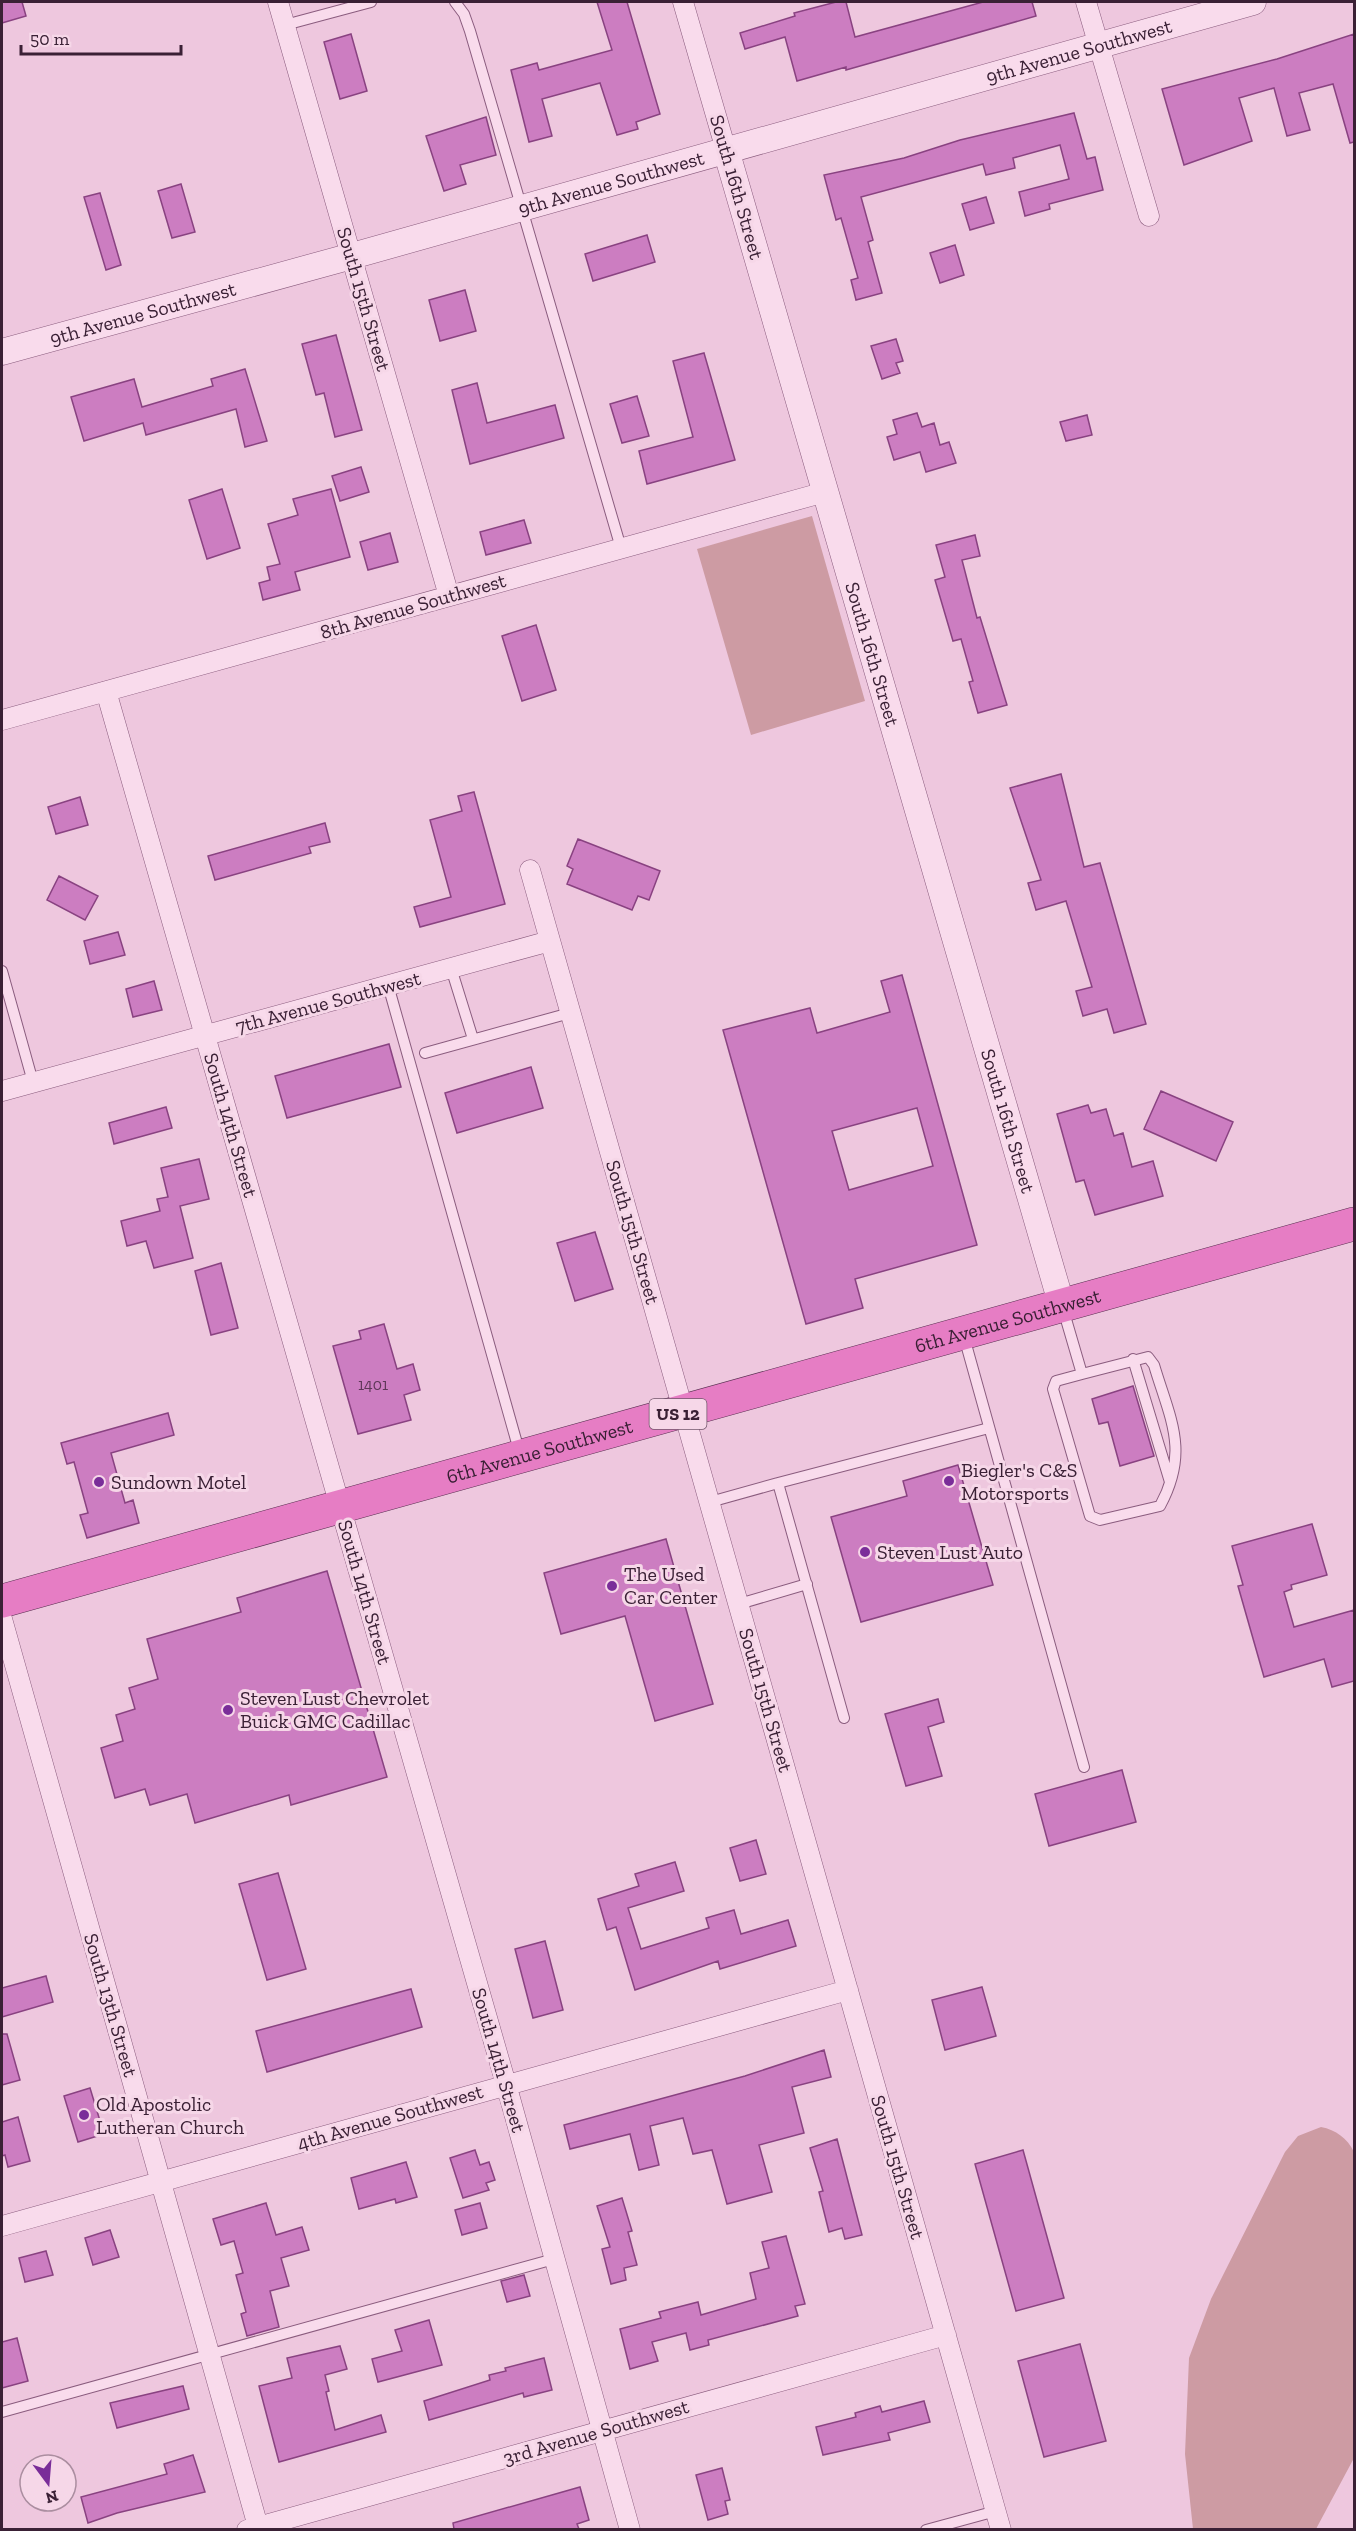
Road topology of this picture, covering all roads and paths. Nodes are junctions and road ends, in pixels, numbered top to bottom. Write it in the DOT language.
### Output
graph roads {
  1 [pos="278,2"];
  2 [pos="371,2"];
  3 [pos="455,2"];
  4 [pos="683,2"];
  5 [pos="1086,2"];
  6 [pos="1253,2"];
  7 [pos="285,25"];
  8 [pos="1098,45"];
  9 [pos="726,150"];
  10 [pos="522,208"];
  11 [pos="1149,216"];
  12 [pos="352,256"];
  13 [pos="2,352"];
  14 [pos="825,492"];
  15 [pos="621,548"];
  16 [pos="449,596"];
  17 [pos="106,691"];
  18 [pos="2,720"];
  19 [pos="530,870"];
  20 [pos="550,941"];
  21 [pos="451,968"];
  22 [pos="2,971"];
  23 [pos="388,985"];
  24 [pos="570,1013"];
  25 [pos="205,1035"];
  26 [pos="473,1039"];
  27 [pos="425,1053"];
  28 [pos="33,1082"];
  29 [pos="2,1091"];
  30 [pos="1354,1224"];
  31 [pos="1062,1306"];
  32 [pos="963,1334"];
  33 [pos="1133,1359"];
  34 [pos="1082,1374"];
  35 [pos="684,1412"];
  36 [pos="989,1428"];
  37 [pos="520,1458"];
  38 [pos="778,1483"];
  39 [pos="1171,1485"];
  40 [pos="710,1502"];
  41 [pos="341,1507"];
  42 [pos="807,1584"];
  43 [pos="2,1601"];
  44 [pos="739,1604"];
  45 [pos="2,1619"];
  46 [pos="844,1718"];
  47 [pos="1084,1767"];
  48 [pos="848,1990"];
  49 [pos="506,2084"];
  50 [pos="161,2181"];
  51 [pos="2,2226"];
  52 [pos="554,2259"];
  53 [pos="946,2335"];
  54 [pos="210,2353"];
  55 [pos="2,2412"];
  56 [pos="602,2430"];
  57 [pos="998,2520"];
  58 [pos="255,2528"];
  59 [pos="630,2529"];
  60 [pos="926,2529"];
  1 -- 7 [label="street, South 15th Street"];
  2 -- 7 [label="lane"];
  3 -- 10 [label="lane"];
  4 -- 9 [label="street, South 16th Street"];
  5 -- 8 [label="street"];
  6 -- 8 [label="street, 9th Avenue Southwest"];
  7 -- 12 [label="street, South 15th Street"];
  8 -- 9 [label="street, 9th Avenue Southwest"];
  8 -- 11 [label="street"];
  9 -- 10 [label="street, 9th Avenue Southwest"];
  9 -- 14 [label="street, South 16th Street"];
  10 -- 12 [label="street, 9th Avenue Southwest"];
  10 -- 15 [label="lane"];
  12 -- 13 [label="street, 9th Avenue Southwest"];
  12 -- 16 [label="street, South 15th Street"];
  14 -- 15 [label="street, 8th Avenue Southwest"];
  14 -- 31 [label="street, South 16th Street"];
  15 -- 16 [label="street, 8th Avenue Southwest"];
  16 -- 17 [label="street, 8th Avenue Southwest"];
  17 -- 18 [label="street, 8th Avenue Southwest"];
  17 -- 25 [label="street, South 14th Street"];
  19 -- 20 [label="street, South 15th Street"];
  20 -- 21 [label="street, 7th Avenue Southwest"];
  20 -- 24 [label="street, South 15th Street"];
  21 -- 23 [label="street, 7th Avenue Southwest"];
  21 -- 26 [label="lane"];
  22 -- 28 [label="lane"];
  23 -- 25 [label="street, 7th Avenue Southwest"];
  23 -- 37 [label="lane"];
  24 -- 26 [label="lane"];
  24 -- 35 [label="street, South 15th Street"];
  25 -- 28 [label="street, 7th Avenue Southwest"];
  25 -- 41 [label="street, South 14th Street"];
  26 -- 27 [label="lane"];
  28 -- 29 [label="street, 7th Avenue Southwest"];
  30 -- 31 [label="highway, 6th Avenue Southwest / US 12"];
  31 -- 32 [label="highway, 6th Avenue Southwest / US 12"];
  31 -- 34 [label="lane"];
  32 -- 35 [label="highway, 6th Avenue Southwest / US 12"];
  32 -- 36 [label="lane"];
  33 -- 34 [label="lane"];
  33 -- 39 [label="lane"];
  33 -- 39 [label="lane"];
  34 -- 39 [label="lane"];
  35 -- 37 [label="highway, 6th Avenue Southwest / US 12"];
  35 -- 40 [label="street, South 15th Street"];
  36 -- 38 [label="lane"];
  36 -- 47 [label="lane"];
  37 -- 41 [label="highway, 6th Avenue Southwest / US 12"];
  38 -- 40 [label="lane"];
  38 -- 42 [label="lane"];
  40 -- 44 [label="street, South 15th Street"];
  41 -- 43 [label="highway, 6th Avenue Southwest / US 12"];
  41 -- 49 [label="street, South 14th Street"];
  42 -- 44 [label="lane"];
  42 -- 46 [label="lane"];
  44 -- 48 [label="street, South 15th Street"];
  45 -- 50 [label="street, South 13th Street"];
  48 -- 49 [label="street, 4th Avenue Southwest"];
  48 -- 53 [label="street, South 15th Street"];
  49 -- 50 [label="street, 4th Avenue Southwest"];
  49 -- 52 [label="street, South 14th Street"];
  50 -- 51 [label="street, 4th Avenue Southwest"];
  50 -- 54 [label="street, South 13th Street"];
  52 -- 54 [label="lane"];
  52 -- 56 [label="street, South 14th Street"];
  53 -- 56 [label="street, 3rd Avenue Southwest"];
  53 -- 57 [label="street, South 15th Street"];
  54 -- 55 [label="lane"];
  54 -- 58 [label="street, South 13th Street"];
  56 -- 58 [label="street, 3rd Avenue Southwest"];
  56 -- 59 [label="street, South 14th Street"];
  57 -- 60 [label="lane"];
}
